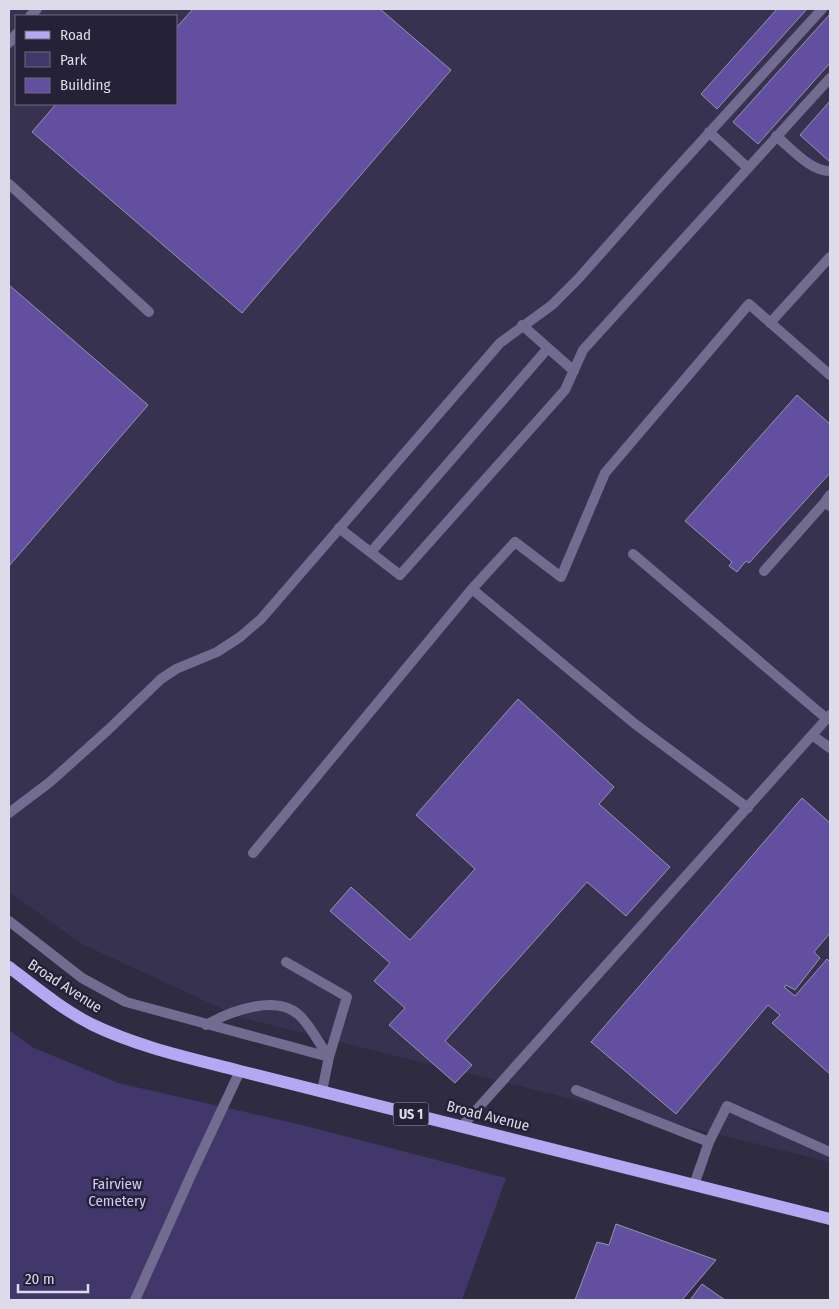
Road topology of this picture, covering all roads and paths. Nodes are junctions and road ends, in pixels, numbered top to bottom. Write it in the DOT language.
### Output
graph roads {
  1 [pos="822,9"];
  2 [pos="830,78"];
  3 [pos="709,132"];
  4 [pos="776,136"];
  5 [pos="748,168"];
  6 [pos="830,171"];
  7 [pos="9,184"];
  8 [pos="830,257"];
  9 [pos="149,312"];
  10 [pos="770,323"];
  11 [pos="522,325"];
  12 [pos="548,348"];
  13 [pos="574,371"];
  14 [pos="830,375"];
  15 [pos="828,501"];
  16 [pos="338,528"];
  17 [pos="371,552"];
  18 [pos="633,554"];
  19 [pos="764,571"];
  20 [pos="472,590"];
  21 [pos="828,717"];
  22 [pos="812,735"];
  23 [pos="830,748"];
  24 [pos="748,808"];
  25 [pos="9,813"];
  26 [pos="253,852"];
  27 [pos="9,921"];
  28 [pos="286,962"];
  29 [pos="9,967"];
  30 [pos="206,1025"];
  31 [pos="328,1057"];
  32 [pos="240,1071"];
  33 [pos="576,1090"];
  34 [pos="322,1091"];
  35 [pos="462,1126"];
  36 [pos="709,1142"];
  37 [pos="830,1152"];
  38 [pos="694,1185"];
  39 [pos="830,1219"];
  40 [pos="135,1300"];
  1 -- 3 [label="lane"];
  2 -- 4 [label="lane"];
  3 -- 5 [label="lane"];
  3 -- 11 [label="lane"];
  4 -- 5 [label="lane"];
  4 -- 6 [label="lane"];
  5 -- 13 [label="lane"];
  7 -- 9 [label="lane"];
  8 -- 10 [label="lane"];
  10 -- 14 [label="lane"];
  10 -- 20 [label="lane"];
  11 -- 12 [label="lane"];
  11 -- 16 [label="lane"];
  12 -- 13 [label="lane"];
  12 -- 17 [label="lane"];
  13 -- 17 [label="lane"];
  15 -- 19 [label="lane"];
  16 -- 17 [label="lane"];
  16 -- 25 [label="lane"];
  18 -- 21 [label="lane"];
  20 -- 24 [label="lane"];
  20 -- 26 [label="lane"];
  21 -- 22 [label="lane"];
  22 -- 23 [label="lane"];
  22 -- 24 [label="lane"];
  24 -- 35 [label="lane"];
  27 -- 30 [label="lane"];
  28 -- 31 [label="lane"];
  29 -- 32 [label="main road, Broad Avenue / US 1"];
  30 -- 31 [label="lane"];
  30 -- 31 [label="lane"];
  31 -- 34 [label="lane"];
  32 -- 34 [label="main road, Broad Avenue / US 1"];
  32 -- 40 [label="lane"];
  33 -- 36 [label="lane"];
  34 -- 35 [label="main road, Broad Avenue / US 1"];
  35 -- 38 [label="main road, Broad Avenue / US 1"];
  36 -- 37 [label="lane"];
  36 -- 38 [label="lane"];
  38 -- 39 [label="main road, Broad Avenue / US 1"];
}
